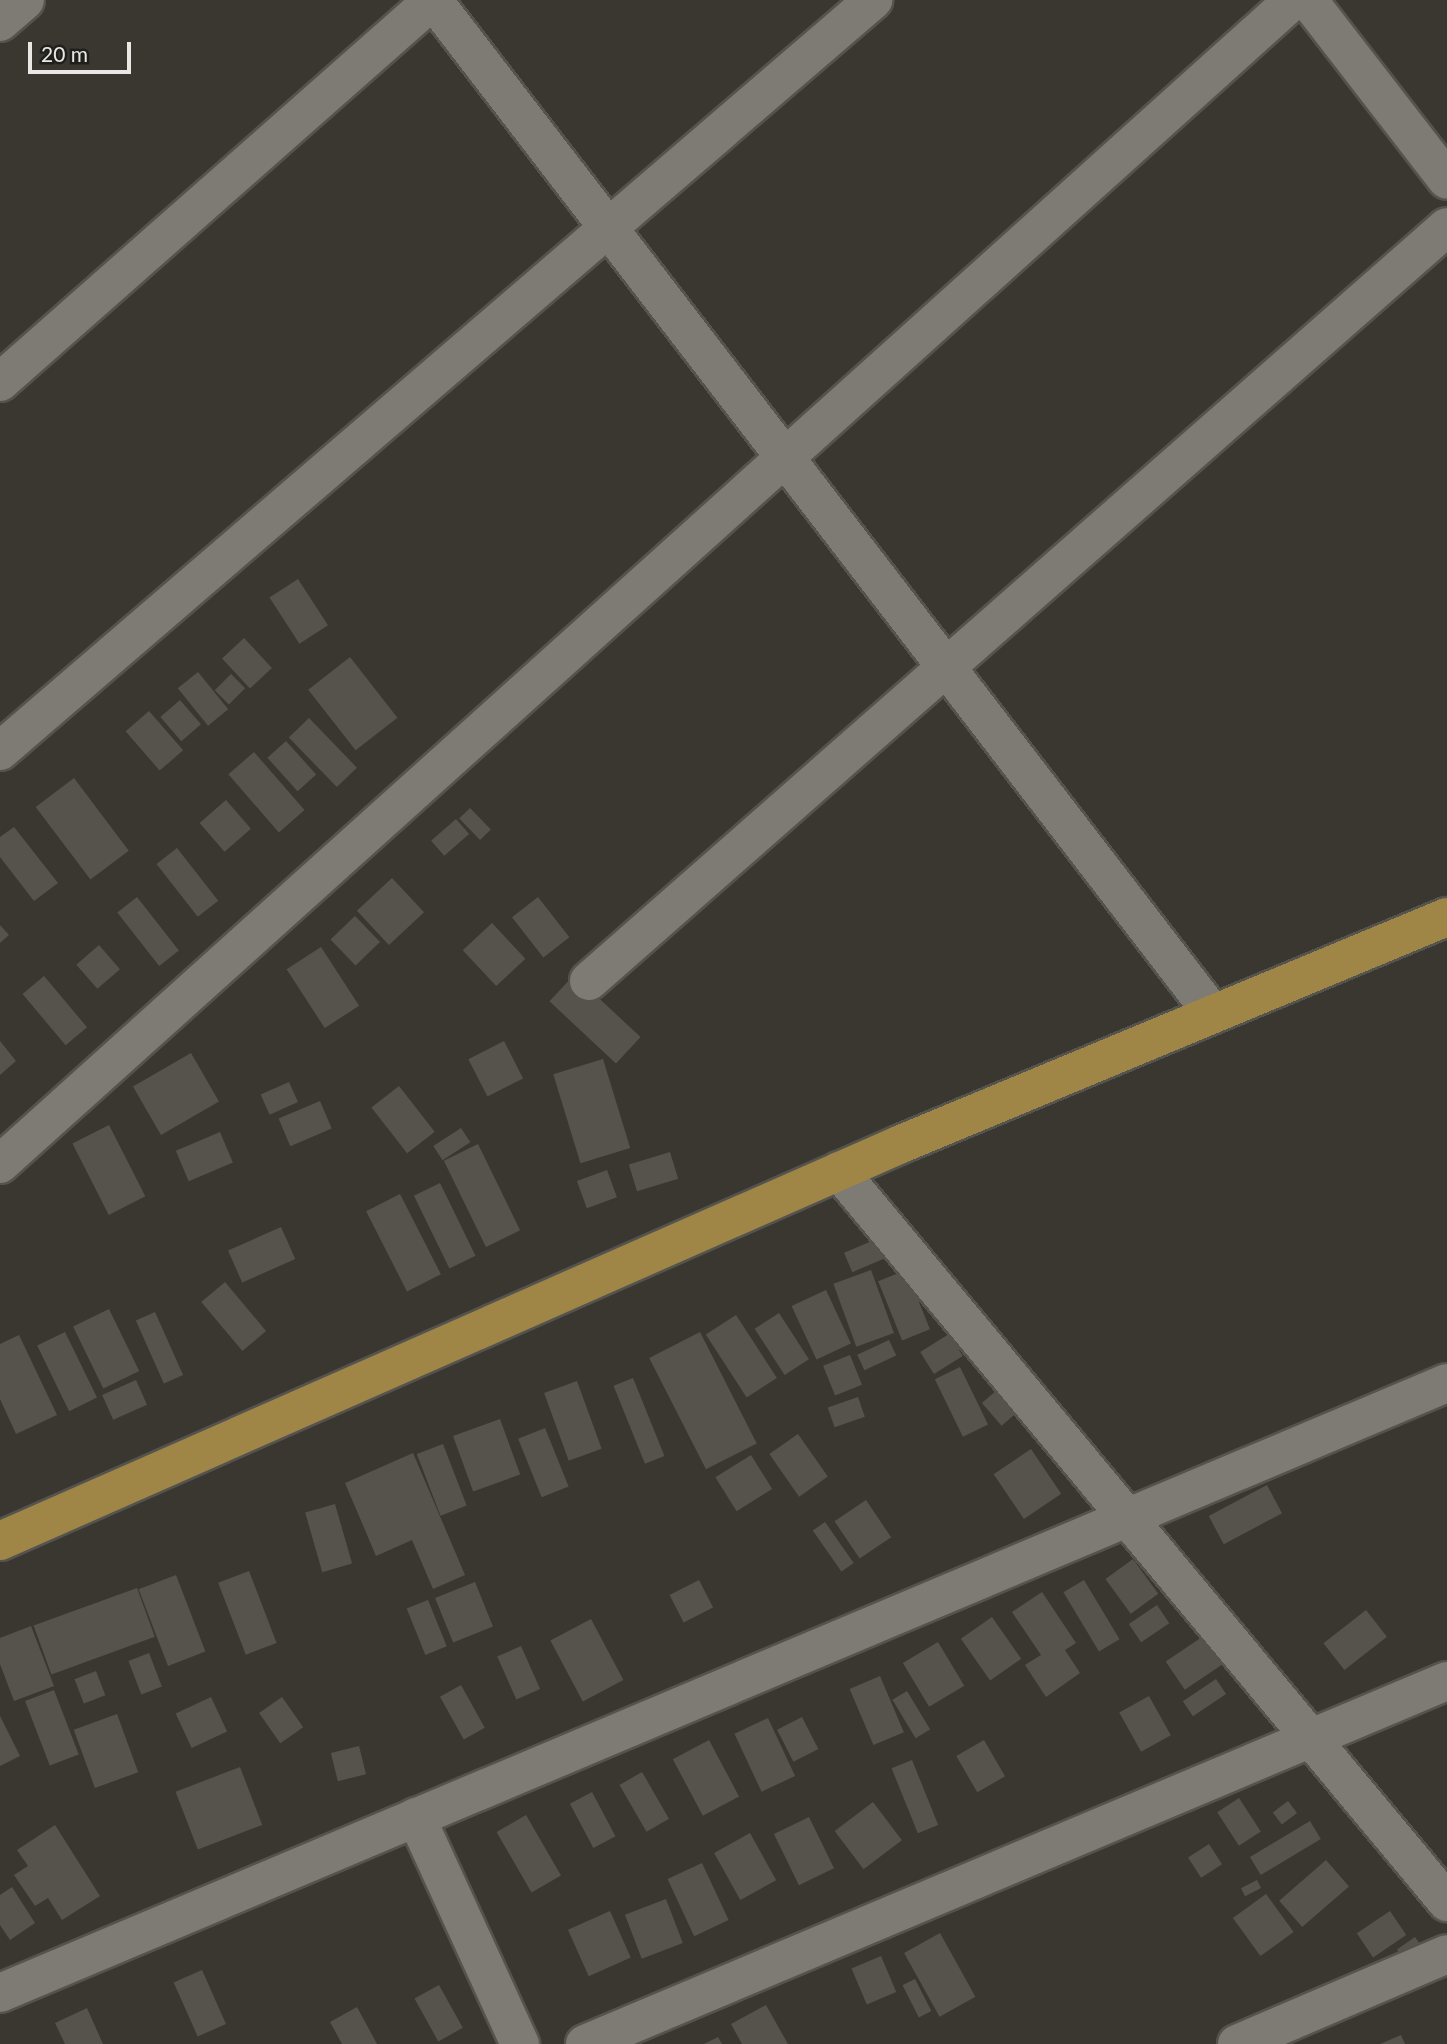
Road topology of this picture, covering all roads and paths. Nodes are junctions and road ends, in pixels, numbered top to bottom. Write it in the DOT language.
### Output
graph roads {
  1 [pos="25,0"];
  2 [pos="433,0"];
  3 [pos="873,0"];
  4 [pos="1293,0"];
  5 [pos="1308,0"];
  6 [pos="0,22"];
  7 [pos="1447,180"];
  8 [pos="1447,227"];
  9 [pos="610,228"];
  10 [pos="0,382"];
  11 [pos="787,456"];
  12 [pos="946,665"];
  13 [pos="0,751"];
  14 [pos="1447,917"];
  15 [pos="589,981"];
  16 [pos="1213,1014"];
  17 [pos="0,1164"];
  18 [pos="839,1171"];
  19 [pos="1447,1383"];
  20 [pos="1127,1517"];
  21 [pos="1,1539"];
  22 [pos="1447,1681"];
  23 [pos="1312,1739"];
  24 [pos="416,1817"];
  25 [pos="1447,1902"];
  26 [pos="1447,1954"];
  27 [pos="0,1993"];
  28 [pos="520,2044"];
  29 [pos="585,2044"];
  30 [pos="1237,2044"];
  1 -- 6 [label="street"];
  2 -- 9 [label="street"];
  2 -- 10 [label="street"];
  3 -- 9 [label="street"];
  4 -- 11 [label="street"];
  5 -- 7 [label="street"];
  8 -- 12 [label="street"];
  9 -- 11 [label="street"];
  9 -- 13 [label="street"];
  11 -- 12 [label="street"];
  11 -- 17 [label="street"];
  12 -- 15 [label="street"];
  12 -- 16 [label="street"];
  14 -- 16 [label="main road"];
  16 -- 18 [label="main road"];
  18 -- 20 [label="street"];
  18 -- 21 [label="main road"];
  19 -- 20 [label="street"];
  20 -- 23 [label="street"];
  20 -- 24 [label="street"];
  22 -- 23 [label="street"];
  23 -- 25 [label="street"];
  23 -- 29 [label="street"];
  24 -- 27 [label="street"];
  24 -- 28 [label="street"];
  26 -- 30 [label="street"];
}
